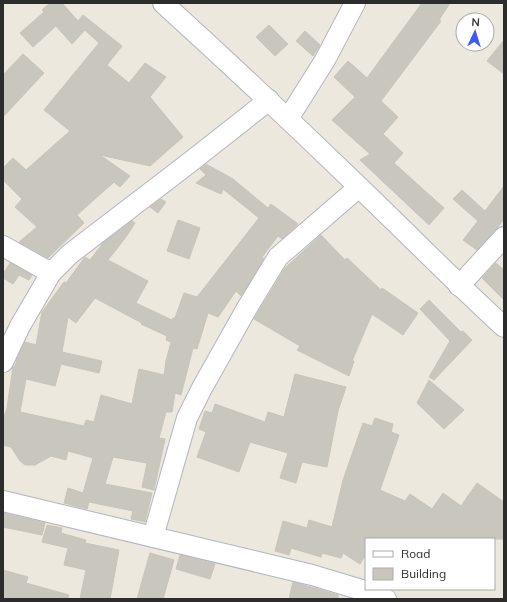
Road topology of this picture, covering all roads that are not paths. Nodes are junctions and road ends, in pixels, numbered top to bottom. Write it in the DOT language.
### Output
graph roads {
  1 [pos="163,3"];
  2 [pos="356,3"];
  3 [pos="269,100"];
  4 [pos="288,120"];
  5 [pos="359,187"];
  6 [pos="504,237"];
  7 [pos="3,246"];
  8 [pos="51,273"];
  9 [pos="459,286"];
  10 [pos="504,327"];
  11 [pos="3,362"];
  12 [pos="3,501"];
  13 [pos="153,537"];
  14 [pos="386,599"];
  1 -- 3 [label="street"];
  2 -- 4 [label="street"];
  3 -- 4 [label="street"];
  3 -- 8 [label="street"];
  4 -- 5 [label="street"];
  5 -- 9 [label="street"];
  5 -- 13 [label="street"];
  6 -- 9 [label="street"];
  7 -- 8 [label="street"];
  8 -- 11 [label="street"];
  9 -- 10 [label="street"];
  12 -- 13 [label="street"];
  13 -- 14 [label="street"];
}
